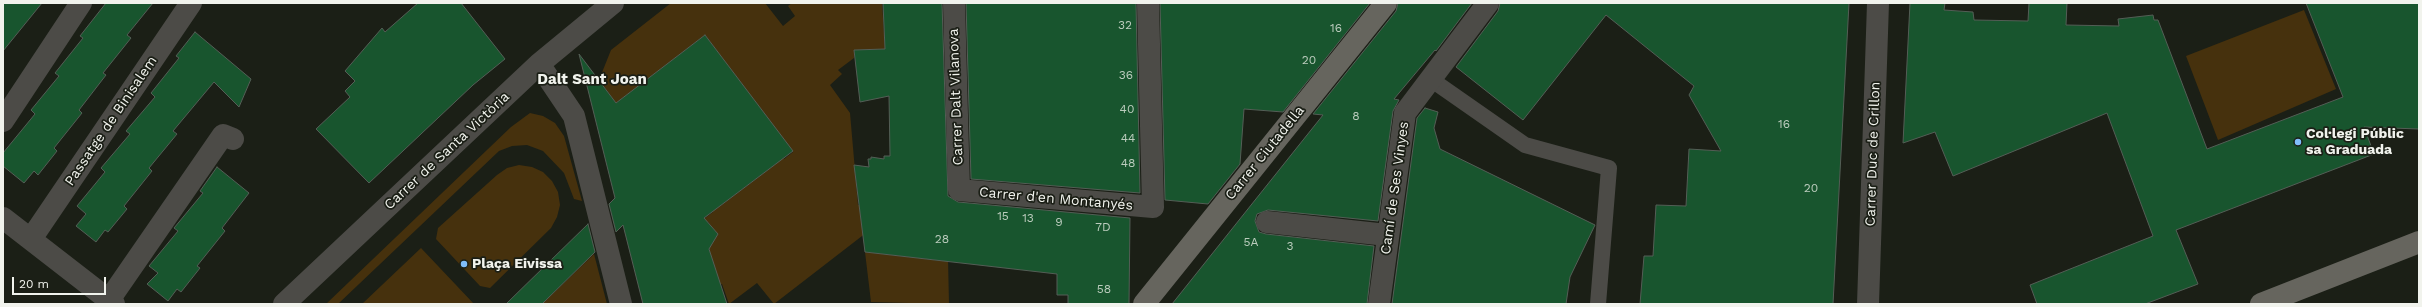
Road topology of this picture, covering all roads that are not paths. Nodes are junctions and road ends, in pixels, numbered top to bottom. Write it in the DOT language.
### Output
graph roads {
  1 [pos="81,3"];
  2 [pos="191,3"];
  3 [pos="613,3"];
  4 [pos="954,3"];
  5 [pos="1148,3"];
  6 [pos="1386,3"];
  7 [pos="1488,3"];
  8 [pos="1878,3"];
  9 [pos="539,64"];
  10 [pos="1429,78"];
  11 [pos="3,121"];
  12 [pos="233,139"];
  13 [pos="959,190"];
  14 [pos="3,218"];
  15 [pos="1267,222"];
  16 [pos="1387,235"];
  17 [pos="31,239"];
  18 [pos="2419,242"];
  19 [pos="112,302"];
  20 [pos="284,304"];
  21 [pos="621,304"];
  22 [pos="1144,304"];
  23 [pos="1379,304"];
  24 [pos="1598,304"];
  25 [pos="1868,304"];
  26 [pos="2261,304"];
  1 -- 11 [label="street"];
  2 -- 17 [label="street, Passatge de Binisalem"];
  3 -- 9 [label="street, Carrer de Santa Victòria"];
  4 -- 13 [label="street, Carrer Dalt Vilanova"];
  5 -- 13 [label="street, Carrer d'en Montanyés"];
  6 -- 22 [label="street, Carrer Ciutadella"];
  7 -- 10 [label="street, Camí de Ses Vinyes"];
  8 -- 25 [label="street, Carrer Duc de Crillon"];
  9 -- 20 [label="street, Carrer de Santa Victòria"];
  9 -- 21 [label="street"];
  10 -- 16 [label="street, Camí de Ses Vinyes"];
  10 -- 24 [label="lane"];
  12 -- 19 [label="street"];
  14 -- 17 [label="street"];
  15 -- 16 [label="street"];
  16 -- 23 [label="street, Camí de Ses Vinyes"];
  17 -- 19 [label="street"];
  18 -- 26 [label="street"];
}
